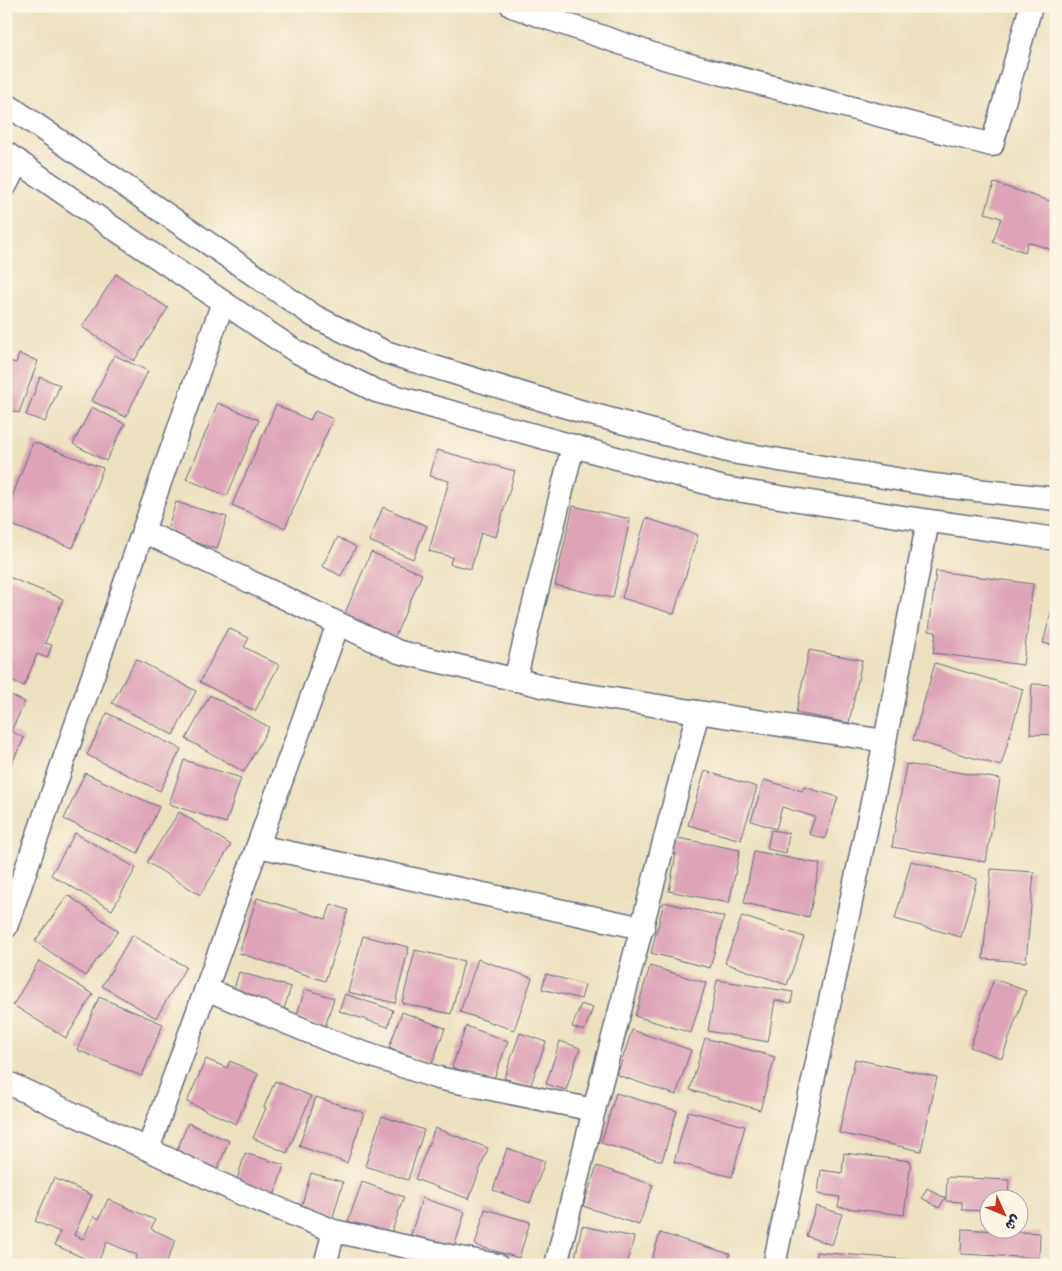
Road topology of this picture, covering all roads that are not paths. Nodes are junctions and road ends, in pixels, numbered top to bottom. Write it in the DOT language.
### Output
graph roads {
  1 [pos="512,6"];
  2 [pos="1031,6"];
  3 [pos="6,104"];
  4 [pos="12,157"];
  5 [pos="6,185"];
  6 [pos="223,302"];
  7 [pos="573,446"];
  8 [pos="1056,499"];
  9 [pos="928,520"];
  10 [pos="143,531"];
  11 [pos="1056,539"];
  12 [pos="338,624"];
  13 [pos="515,680"];
  14 [pos="698,712"];
  15 [pos="885,740"];
  16 [pos="258,846"];
  17 [pos="6,927"];
  18 [pos="643,928"];
  19 [pos="206,990"];
  20 [pos="6,1082"];
  21 [pos="594,1110"];
  22 [pos="148,1150"];
  23 [pos="334,1231"];
  24 [pos="325,1265"];
  25 [pos="496,1265"];
  26 [pos="556,1265"];
  27 [pos="774,1265"];
  1 -- 2 [label="street"];
  3 -- 8 [label="street"];
  4 -- 5 [label="street"];
  4 -- 6 [label="street"];
  6 -- 7 [label="street"];
  6 -- 10 [label="street"];
  7 -- 9 [label="street"];
  7 -- 13 [label="street"];
  9 -- 11 [label="street"];
  9 -- 15 [label="street"];
  10 -- 12 [label="street"];
  10 -- 17 [label="street"];
  12 -- 13 [label="street"];
  12 -- 16 [label="street"];
  13 -- 14 [label="street"];
  14 -- 15 [label="street"];
  14 -- 18 [label="street"];
  15 -- 27 [label="street"];
  16 -- 18 [label="street"];
  16 -- 19 [label="street"];
  18 -- 21 [label="street"];
  19 -- 21 [label="street"];
  19 -- 22 [label="street"];
  20 -- 22 [label="street"];
  21 -- 26 [label="street"];
  22 -- 23 [label="street"];
  23 -- 24 [label="street"];
  23 -- 25 [label="street"];
}
